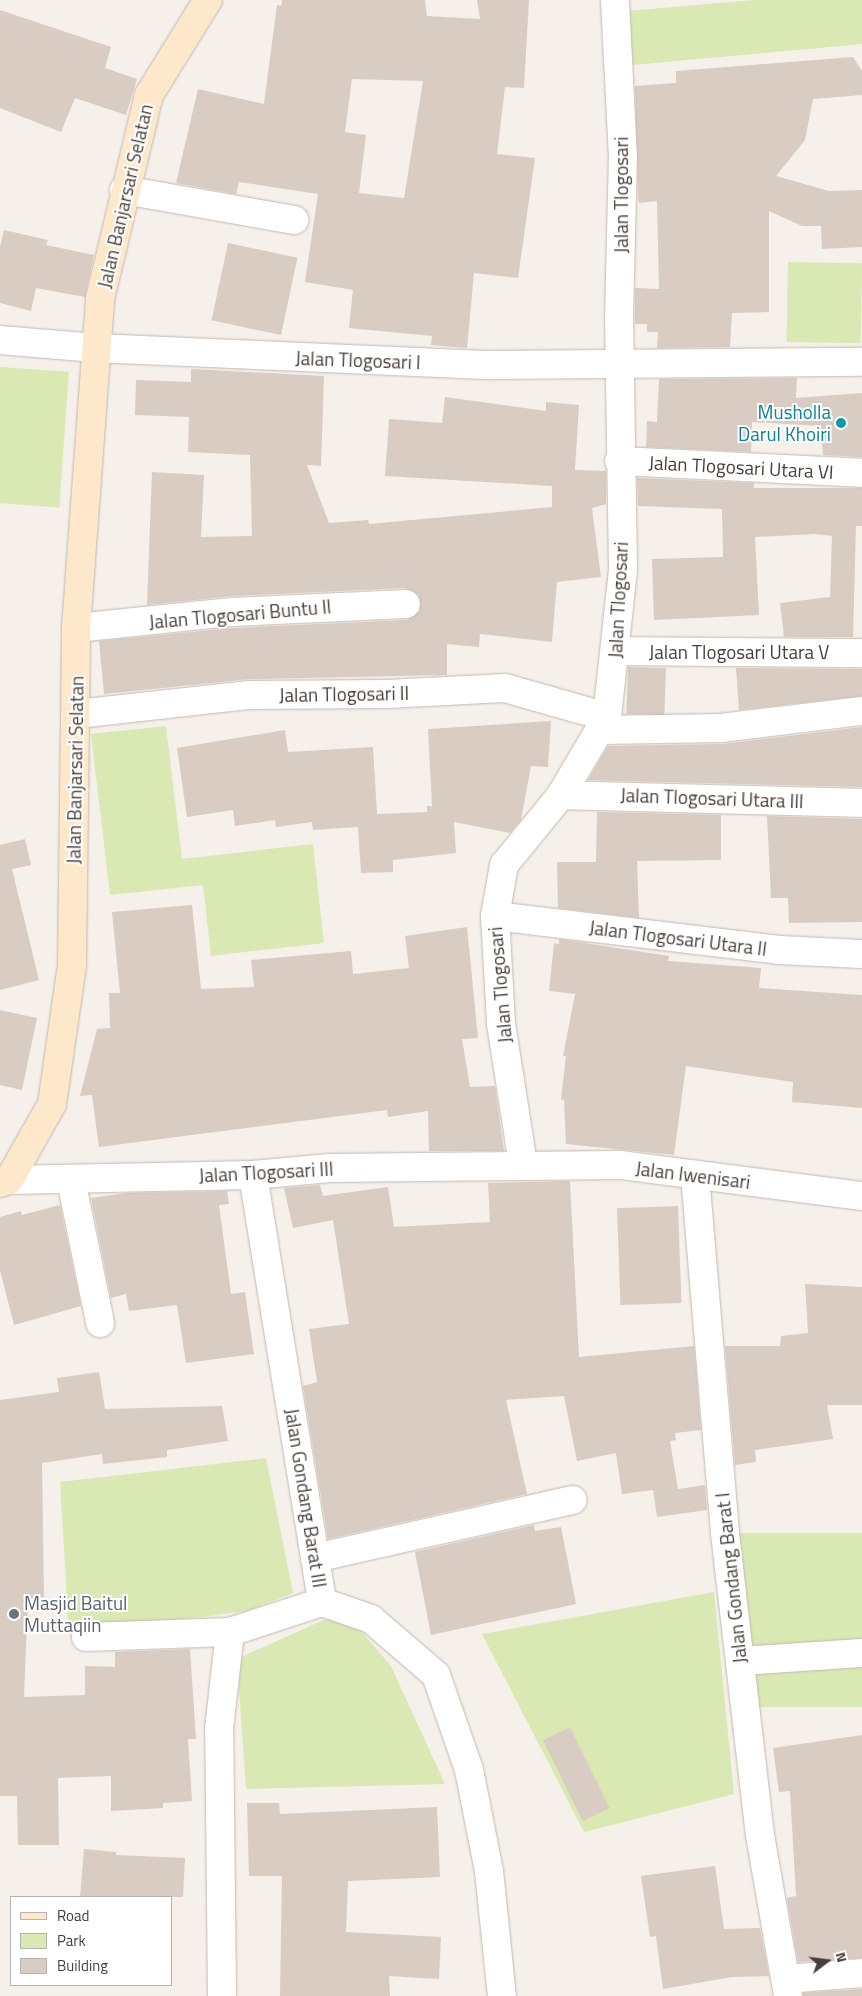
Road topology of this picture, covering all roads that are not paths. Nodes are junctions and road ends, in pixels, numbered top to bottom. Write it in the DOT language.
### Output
graph roads {
  1 [pos="208,0"];
  2 [pos="615,0"];
  3 [pos="124,190"];
  4 [pos="294,220"];
  5 [pos="0,340"];
  6 [pos="96,348"];
  7 [pos="862,362"];
  8 [pos="620,364"];
  9 [pos="619,461"];
  10 [pos="862,473"];
  11 [pos="406,604"];
  12 [pos="76,628"];
  13 [pos="616,652"];
  14 [pos="862,654"];
  15 [pos="862,711"];
  16 [pos="77,714"];
  17 [pos="604,724"];
  18 [pos="561,795"];
  19 [pos="862,803"];
  20 [pos="495,916"];
  21 [pos="862,954"];
  22 [pos="523,1164"];
  23 [pos="253,1175"];
  24 [pos="695,1175"];
  25 [pos="71,1180"];
  26 [pos="4,1182"];
  27 [pos="862,1196"];
  28 [pos="100,1323"];
  29 [pos="573,1500"];
  30 [pos="315,1558"];
  31 [pos="322,1602"];
  32 [pos="230,1632"];
  33 [pos="86,1637"];
  34 [pos="862,1654"];
  35 [pos="740,1661"];
  36 [pos="862,1973"];
  37 [pos="787,1988"];
  38 [pos="222,1996"];
  39 [pos="502,1996"];
  1 -- 3 [label="main road, Jalan Banjarsari Selatan"];
  2 -- 8 [label="street, Jalan Tlogosari"];
  3 -- 4 [label="street"];
  3 -- 6 [label="main road, Jalan Banjarsari Selatan"];
  5 -- 6 [label="street"];
  6 -- 8 [label="street, Jalan Tlogosari I"];
  6 -- 12 [label="main road, Jalan Banjarsari Selatan"];
  7 -- 8 [label="street, Jalan Tlogosari I"];
  8 -- 9 [label="street, Jalan Tlogosari"];
  9 -- 10 [label="street, Jalan Tlogosari Utara VI"];
  9 -- 13 [label="street, Jalan Tlogosari"];
  11 -- 12 [label="street, Jalan Tlogosari Buntu II"];
  12 -- 16 [label="main road, Jalan Banjarsari Selatan"];
  13 -- 14 [label="street, Jalan Tlogosari Utara V"];
  13 -- 17 [label="street, Jalan Tlogosari"];
  15 -- 17 [label="street, Jalan Tlogosari II"];
  16 -- 17 [label="street, Jalan Tlogosari II"];
  16 -- 26 [label="main road, Jalan Banjarsari Selatan"];
  17 -- 18 [label="street, Jalan Tlogosari"];
  18 -- 19 [label="street, Jalan Tlogosari Utara III"];
  18 -- 20 [label="street, Jalan Tlogosari"];
  20 -- 21 [label="street, Jalan Tlogosari Utara II"];
  20 -- 22 [label="street, Jalan Tlogosari"];
  22 -- 23 [label="street, Jalan Tlogosari III"];
  22 -- 24 [label="street, Jalan Iwenisari"];
  23 -- 25 [label="street, Jalan Tlogosari III"];
  23 -- 30 [label="street, Jalan Gondang Barat III"];
  24 -- 27 [label="street, Jalan Iwenisari"];
  24 -- 35 [label="street, Jalan Gondang Barat I"];
  25 -- 26 [label="street, Jalan Tlogosari III"];
  25 -- 28 [label="street"];
  29 -- 30 [label="street"];
  30 -- 31 [label="street, Jalan Gondang Barat III"];
  31 -- 32 [label="street, Jalan Gondang Barat III"];
  31 -- 39 [label="street"];
  32 -- 33 [label="street, Jalan Gondang Barat III"];
  32 -- 38 [label="street"];
  34 -- 35 [label="street"];
  35 -- 37 [label="street, Jalan Gondang Barat I"];
  36 -- 37 [label="street, Jalan Gondang Barat I"];
}
